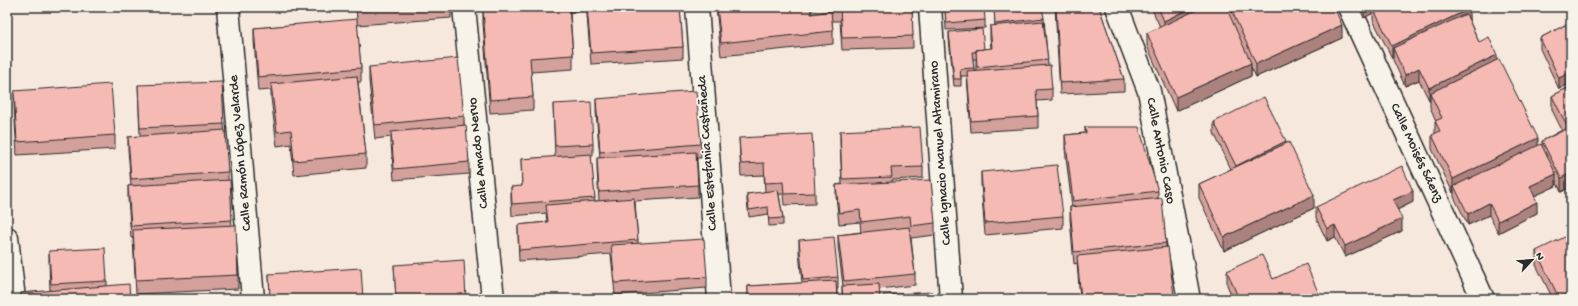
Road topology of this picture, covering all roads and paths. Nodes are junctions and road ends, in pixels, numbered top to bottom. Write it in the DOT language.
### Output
graph roads {
  1 [pos="228,7"];
  2 [pos="464,7"];
  3 [pos="697,7"];
  4 [pos="930,7"];
  5 [pos="1117,7"];
  6 [pos="1349,7"];
  7 [pos="7,238"];
  8 [pos="14,299"];
  9 [pos="254,299"];
  10 [pos="493,299"];
  11 [pos="719,299"];
  12 [pos="951,299"];
  13 [pos="1189,299"];
  14 [pos="1483,299"];
  1 -- 9 [label="street, Calle Ramón López Velarde"];
  2 -- 10 [label="street, Calle Amado Nervo"];
  3 -- 11 [label="street, Calle Estefania Castañeda"];
  4 -- 12 [label="street, Calle Ignacio Manuel Altamirano"];
  5 -- 13 [label="street, Calle Antonio Caso"];
  6 -- 14 [label="street, Calle Moisés Sáenz"];
  7 -- 8 [label="street"];
}
